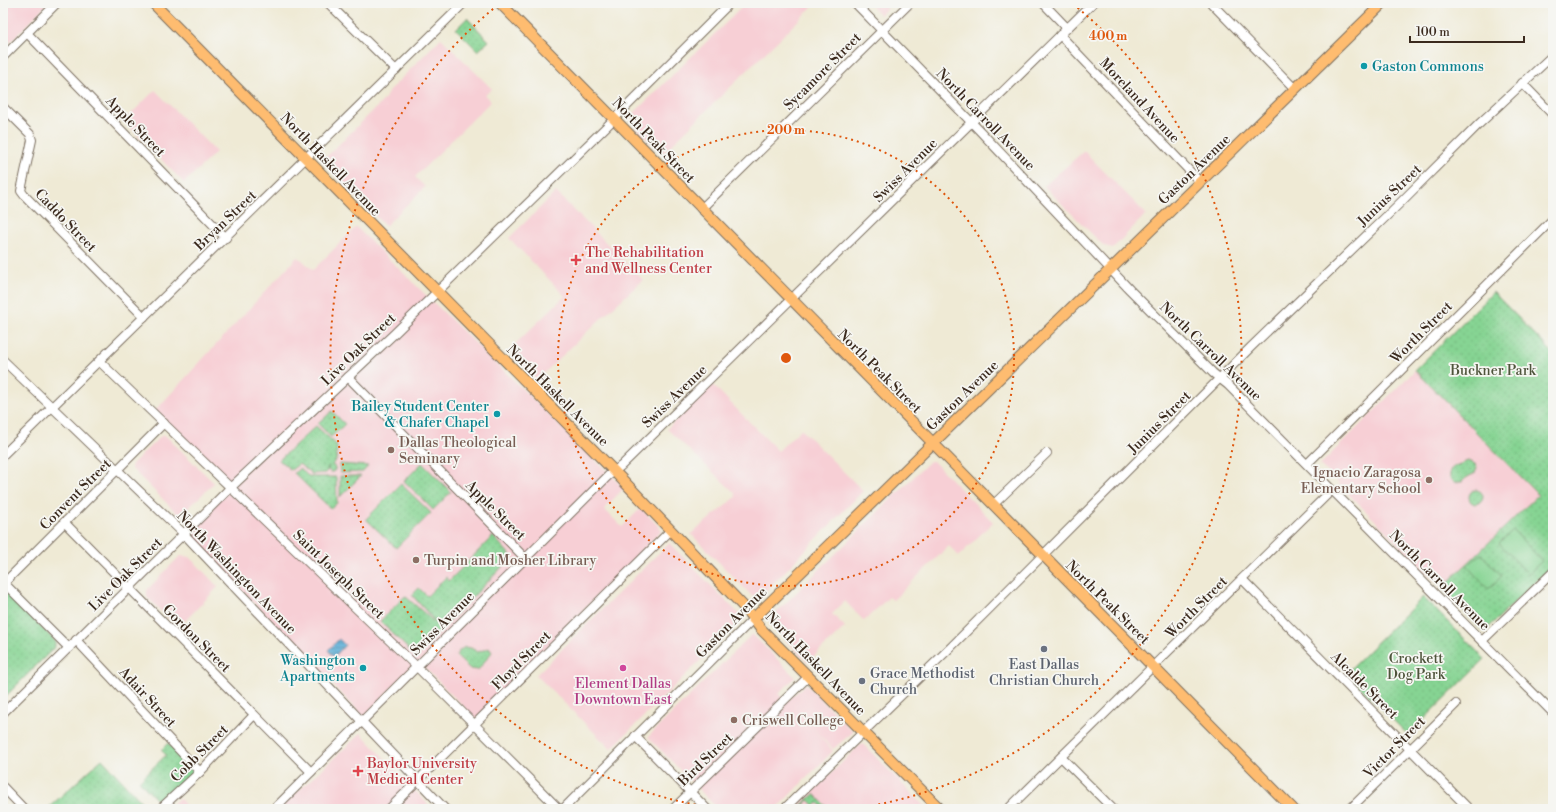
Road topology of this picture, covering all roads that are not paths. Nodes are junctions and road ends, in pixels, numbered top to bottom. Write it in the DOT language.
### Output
graph roads {
  1 [pos="57,3"];
  2 [pos="153,3"];
  3 [pos="328,3"];
  4 [pos="464,3"];
  5 [pos="500,3"];
  6 [pos="730,3"];
  7 [pos="855,3"];
  8 [pos="910,3"];
  9 [pos="1043,3"];
  10 [pos="1093,3"];
  11 [pos="1211,3"];
  12 [pos="1383,3"];
  13 [pos="1068,28"];
  14 [pos="882,31"];
  15 [pos="27,33"];
  16 [pos="1060,35"];
  17 [pos="1553,55"];
  18 [pos="3,57"];
  19 [pos="396,70"];
  20 [pos="1522,84"];
  21 [pos="1295,89"];
  22 [pos="3,107"];
  23 [pos="1553,115"];
  24 [pos="614,119"];
  25 [pos="971,123"];
  26 [pos="306,158"];
  27 [pos="1200,182"];
  28 [pos="702,209"];
  29 [pos="1553,219"];
  30 [pos="226,238"];
  31 [pos="1111,270"];
  32 [pos="436,292"];
  33 [pos="791,300"];
  34 [pos="144,317"];
  35 [pos="3,360"];
  36 [pos="99,361"];
  37 [pos="348,377"];
  38 [pos="1220,379"];
  39 [pos="53,407"];
  40 [pos="164,423"];
  41 [pos="932,444"];
  42 [pos="1047,453"];
  43 [pos="3,454"];
  44 [pos="1307,464"];
  45 [pos="118,469"];
  46 [pos="614,472"];
  47 [pos="231,487"];
  48 [pos="1332,490"];
  49 [pos="993,505"];
  50 [pos="64,522"];
  51 [pos="671,530"];
  52 [pos="184,534"];
  53 [pos="1043,556"];
  54 [pos="525,558"];
  55 [pos="1553,572"];
  56 [pos="1242,579"];
  57 [pos="4,583"];
  58 [pos="129,588"];
  59 [pos="753,619"];
  60 [pos="76,640"];
  61 [pos="1482,641"];
  62 [pos="69,648"];
  63 [pos="417,667"];
  64 [pos="1153,667"];
  65 [pos="808,677"];
  66 [pos="1456,704"];
  67 [pos="3,714"];
  68 [pos="1553,714"];
  69 [pos="254,715"];
  70 [pos="362,722"];
  71 [pos="474,724"];
  72 [pos="864,733"];
  73 [pos="635,736"];
  74 [pos="1410,749"];
  75 [pos="1061,757"];
  76 [pos="200,772"];
  77 [pos="311,772"];
  78 [pos="417,781"];
  79 [pos="3,787"];
  80 [pos="690,792"];
  81 [pos="24,809"];
  82 [pos="160,809"];
  83 [pos="274,809"];
  84 [pos="389,809"];
  85 [pos="445,809"];
  86 [pos="559,809"];
  87 [pos="563,809"];
  88 [pos="673,809"];
  89 [pos="707,809"];
  90 [pos="784,809"];
  91 [pos="940,809"];
  92 [pos="1008,809"];
  93 [pos="1113,809"];
  94 [pos="1292,809"];
  95 [pos="1350,809"];
  96 [pos="1469,809"];
  1 -- 15 [label="street"];
  2 -- 26 [label="main road, North Haskell Avenue"];
  3 -- 19 [label="street"];
  4 -- 19 [label="street, Bryan Street"];
  5 -- 24 [label="main road, North Peak Street"];
  6 -- 24 [label="street, Live Oak Street"];
  7 -- 14 [label="street, North Carroll Avenue"];
  8 -- 14 [label="street, Sycamore Street"];
  9 -- 13 [label="street"];
  10 -- 13 [label="street, Swiss Avenue"];
  11 -- 21 [label="street"];
  12 -- 21 [label="main road, Gaston Avenue"];
  13 -- 16 [label="street, Swiss Avenue"];
  14 -- 25 [label="street, North Carroll Avenue"];
  14 -- 28 [label="street, Sycamore Street"];
  15 -- 18 [label="street"];
  15 -- 30 [label="street, Apple Street"];
  16 -- 25 [label="street, Swiss Avenue"];
  16 -- 27 [label="street, Moreland Avenue"];
  17 -- 20 [label="street, Junius Street"];
  19 -- 26 [label="street, Bryan Street"];
  20 -- 23 [label="street"];
  20 -- 38 [label="street, Junius Street"];
  21 -- 27 [label="main road, Gaston Avenue"];
  22 -- 34 [label="street, Caddo Street"];
  24 -- 28 [label="main road, North Peak Street"];
  24 -- 32 [label="street, Live Oak Street"];
  25 -- 31 [label="street, North Carroll Avenue"];
  25 -- 33 [label="street, Swiss Avenue"];
  26 -- 30 [label="street, Bryan Street"];
  26 -- 32 [label="main road, North Haskell Avenue"];
  27 -- 31 [label="main road, Gaston Avenue"];
  28 -- 33 [label="main road, North Peak Street"];
  29 -- 44 [label="street, Worth Street"];
  30 -- 34 [label="street, Bryan Street"];
  31 -- 38 [label="street, North Carroll Avenue"];
  31 -- 41 [label="main road, Gaston Avenue"];
  32 -- 37 [label="street, Live Oak Street"];
  32 -- 46 [label="main road, North Haskell Avenue"];
  33 -- 41 [label="main road, North Peak Street"];
  33 -- 46 [label="street, Swiss Avenue"];
  34 -- 36 [label="street, Bryan Street"];
  35 -- 39 [label="street, North Washington Avenue"];
  36 -- 39 [label="street, Bryan Street"];
  36 -- 40 [label="street, Saint Joseph Street"];
  37 -- 47 [label="street, Live Oak Street"];
  37 -- 54 [label="street, Apple Street"];
  38 -- 44 [label="street, North Carroll Avenue"];
  38 -- 53 [label="street, Junius Street"];
  39 -- 43 [label="street, Bryan Street"];
  39 -- 45 [label="street, North Washington Avenue"];
  40 -- 45 [label="street, Convent Street"];
  40 -- 47 [label="street, Saint Joseph Street"];
  41 -- 49 [label="main road, North Peak Street"];
  41 -- 59 [label="main road, Gaston Avenue"];
  42 -- 49 [label="street"];
  44 -- 48 [label="street, North Carroll Avenue"];
  45 -- 50 [label="street, Convent Street"];
  45 -- 52 [label="street, North Washington Avenue"];
  46 -- 51 [label="main road, North Haskell Avenue"];
  46 -- 54 [label="street, Swiss Avenue"];
  47 -- 52 [label="street, Live Oak Street"];
  47 -- 63 [label="street, Saint Joseph Street"];
  48 -- 56 [label="street, Worth Street"];
  48 -- 61 [label="street, North Carroll Avenue"];
  49 -- 53 [label="main road, North Peak Street"];
  50 -- 57 [label="street, Convent Street"];
  50 -- 58 [label="street, Gordon Street"];
  51 -- 59 [label="main road, North Haskell Avenue"];
  51 -- 71 [label="street, Floyd Street"];
  52 -- 58 [label="street, Live Oak Street"];
  52 -- 70 [label="street, North Washington Avenue"];
  53 -- 64 [label="main road, North Peak Street"];
  53 -- 72 [label="street, Junius Street"];
  54 -- 63 [label="street, Swiss Avenue"];
  55 -- 61 [label="street"];
  56 -- 64 [label="street, Worth Street"];
  56 -- 74 [label="street, Alcalde Street"];
  57 -- 62 [label="street"];
  58 -- 60 [label="street, Live Oak Street"];
  58 -- 69 [label="street, Gordon Street"];
  59 -- 65 [label="main road, North Haskell Avenue"];
  59 -- 73 [label="street, Gaston Avenue"];
  60 -- 62 [label="street, Live Oak Street"];
  60 -- 76 [label="street, Adair Street"];
  61 -- 68 [label="street, North Carroll Avenue"];
  62 -- 67 [label="street, Live Oak Street"];
  63 -- 70 [label="street, Swiss Avenue"];
  63 -- 71 [label="street, Saint Joseph Street"];
  64 -- 75 [label="street, Worth Street"];
  64 -- 94 [label="main road, North Peak Street"];
  65 -- 72 [label="main road, North Haskell Avenue"];
  65 -- 80 [label="street, Bird Street"];
  66 -- 74 [label="street, Victor Street"];
  69 -- 76 [label="street, Cobb Street"];
  69 -- 77 [label="street, Gordon Street"];
  70 -- 77 [label="street, Swiss Avenue"];
  70 -- 78 [label="street, North Washington Avenue"];
  71 -- 78 [label="street, Floyd Street"];
  71 -- 86 [label="street, Saint Joseph Street"];
  72 -- 90 [label="street, Junius Street"];
  72 -- 91 [label="main road, North Haskell Avenue"];
  73 -- 80 [label="street"];
  73 -- 87 [label="street, Gaston Avenue"];
  74 -- 95 [label="street, Victor Street"];
  74 -- 96 [label="street, Alcalde Street"];
  75 -- 92 [label="street, Worth Street"];
  75 -- 93 [label="street"];
  76 -- 82 [label="street, Cobb Street"];
  77 -- 83 [label="street, Swiss Avenue"];
  78 -- 84 [label="street, Floyd Street"];
  78 -- 85 [label="street, North Washington Avenue"];
  79 -- 81 [label="street"];
  80 -- 88 [label="street, Bird Street"];
  80 -- 89 [label="street"];
}
